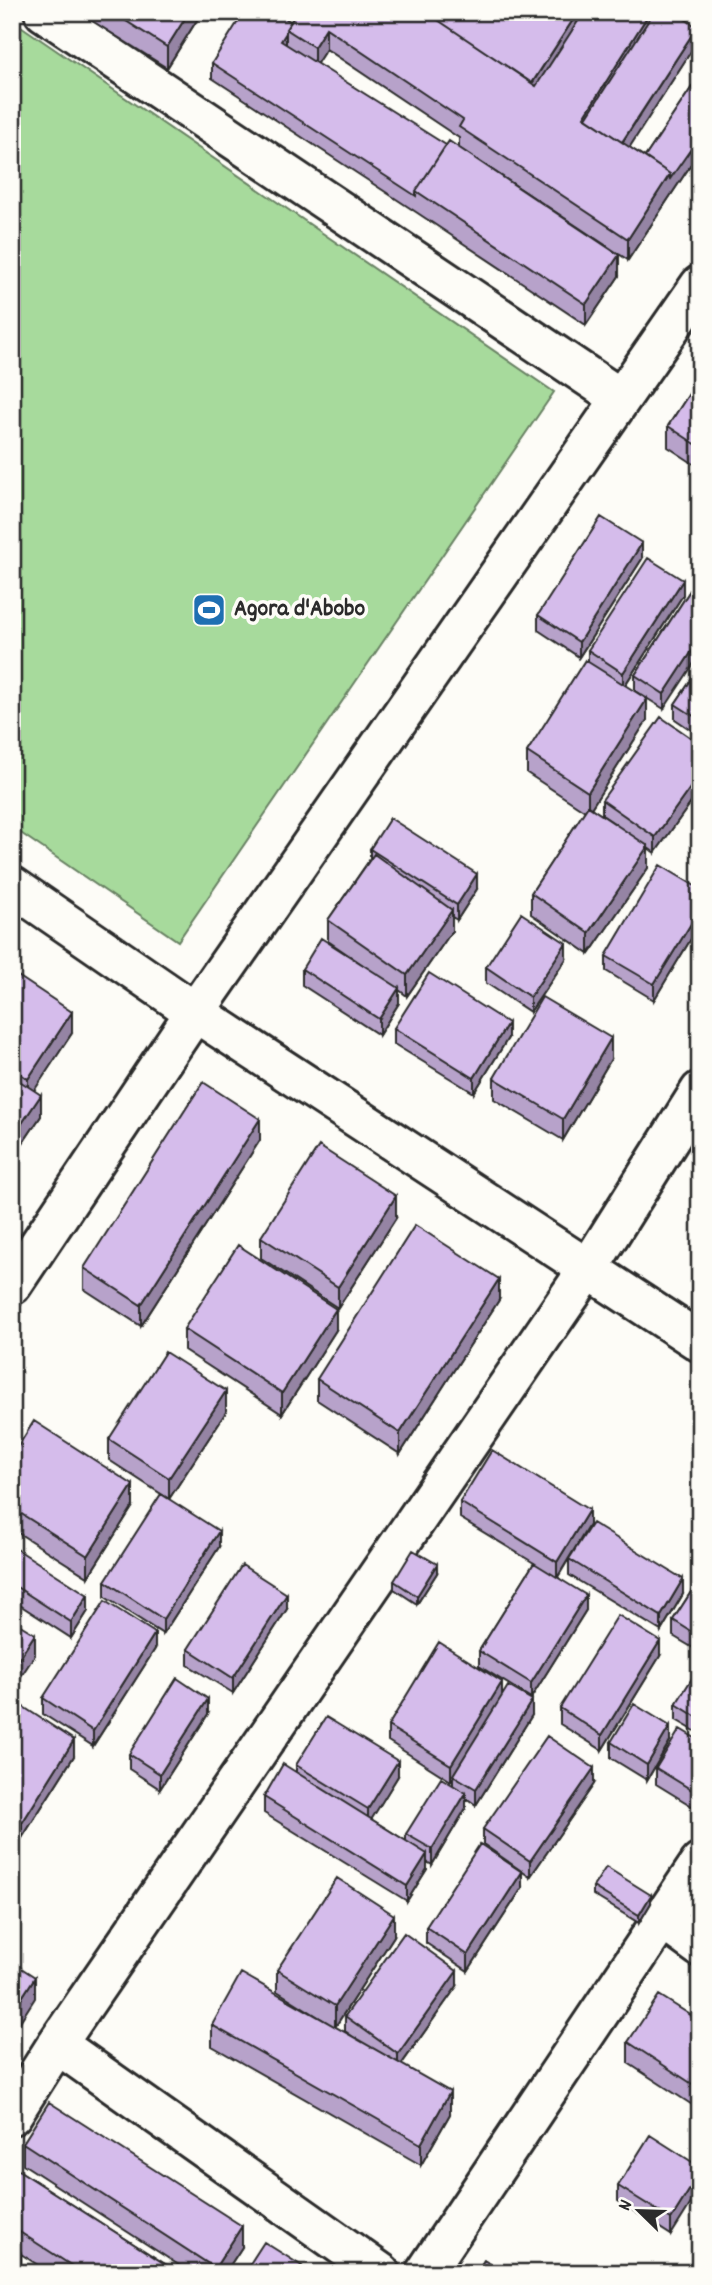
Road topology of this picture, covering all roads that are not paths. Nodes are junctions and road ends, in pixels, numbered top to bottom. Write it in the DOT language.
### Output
graph roads {
  1 [pos="44,12"];
  2 [pos="700,285"];
  3 [pos="620,398"];
  4 [pos="12,886"];
  5 [pos="195,1012"];
  6 [pos="700,1091"];
  7 [pos="588,1269"];
  8 [pos="12,1285"];
  9 [pos="700,1342"];
  10 [pos="700,1863"];
  11 [pos="663,1920"];
  12 [pos="700,1947"];
  13 [pos="57,2044"];
  14 [pos="12,2115"];
  15 [pos="381,2273"];
  16 [pos="425,2273"];
  1 -- 3 [label="street"];
  2 -- 3 [label="street"];
  3 -- 5 [label="street"];
  4 -- 5 [label="street"];
  5 -- 7 [label="street"];
  5 -- 8 [label="street"];
  6 -- 7 [label="street"];
  7 -- 9 [label="street"];
  7 -- 13 [label="street"];
  10 -- 11 [label="street"];
  11 -- 12 [label="street"];
  11 -- 16 [label="street"];
  13 -- 14 [label="street"];
  13 -- 15 [label="street"];
}
